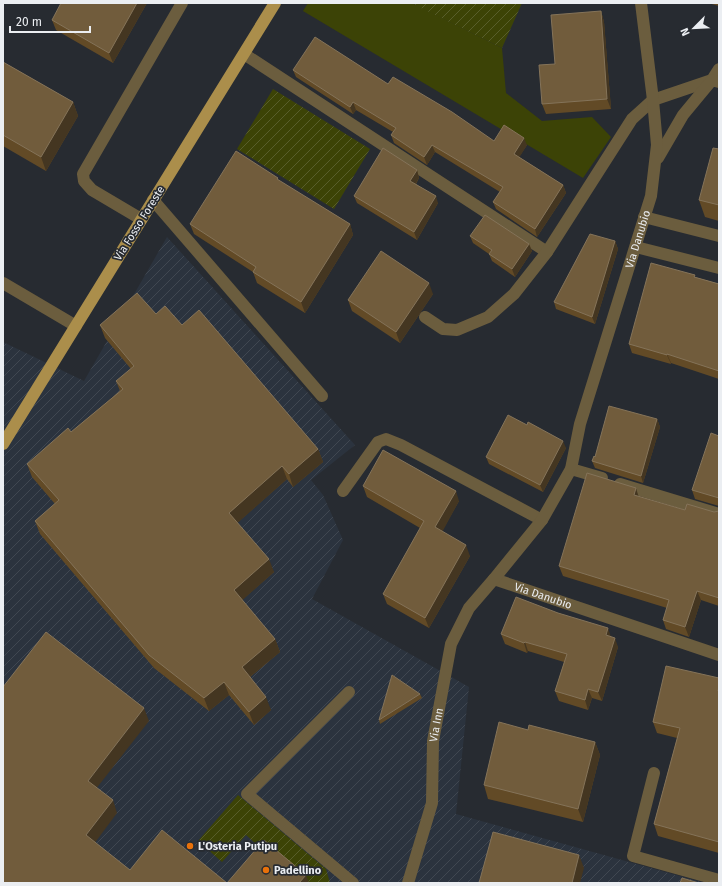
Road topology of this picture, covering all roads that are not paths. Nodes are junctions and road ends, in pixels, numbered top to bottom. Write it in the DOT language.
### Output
graph roads {
  1 [pos="182,3"];
  2 [pos="275,3"];
  3 [pos="641,3"];
  4 [pos="244,54"];
  5 [pos="719,69"];
  6 [pos="715,81"];
  7 [pos="654,100"];
  8 [pos="655,163"];
  9 [pos="153,200"];
  10 [pos="644,217"];
  11 [pos="142,219"];
  12 [pos="719,236"];
  13 [pos="636,246"];
  14 [pos="547,252"];
  15 [pos="719,268"];
  16 [pos="3,283"];
  17 [pos="425,317"];
  18 [pos="76,326"];
  19 [pos="322,396"];
  20 [pos="3,444"];
  21 [pos="571,469"];
  22 [pos="343,491"];
  23 [pos="719,514"];
  24 [pos="542,520"];
  25 [pos="494,579"];
  26 [pos="719,655"];
  27 [pos="349,692"];
  28 [pos="654,773"];
  29 [pos="719,880"];
  30 [pos="353,883"];
  31 [pos="408,883"];
  1 -- 11 [label="street"];
  2 -- 4 [label="main road, Via Fosso Foreste"];
  3 -- 7 [label="street, Via Danubio"];
  4 -- 9 [label="main road, Via Fosso Foreste"];
  4 -- 14 [label="street"];
  5 -- 6 [label="street"];
  6 -- 7 [label="street"];
  6 -- 8 [label="street"];
  7 -- 8 [label="street, Via Danubio"];
  7 -- 14 [label="street"];
  8 -- 10 [label="street, Via Danubio"];
  9 -- 11 [label="main road, Via Fosso Foreste"];
  9 -- 19 [label="street"];
  10 -- 12 [label="street"];
  10 -- 13 [label="street, Via Danubio"];
  11 -- 18 [label="main road, Via Fosso Foreste"];
  13 -- 15 [label="street"];
  13 -- 21 [label="street, Via Danubio"];
  14 -- 17 [label="street"];
  16 -- 18 [label="street"];
  18 -- 20 [label="main road, Via Fosso Foreste"];
  21 -- 23 [label="street"];
  21 -- 24 [label="street, Via Danubio"];
  22 -- 24 [label="street"];
  24 -- 25 [label="street, Via Danubio"];
  25 -- 26 [label="street, Via Danubio"];
  25 -- 31 [label="street, Via Inn"];
  27 -- 30 [label="street"];
  28 -- 29 [label="street"];
}
